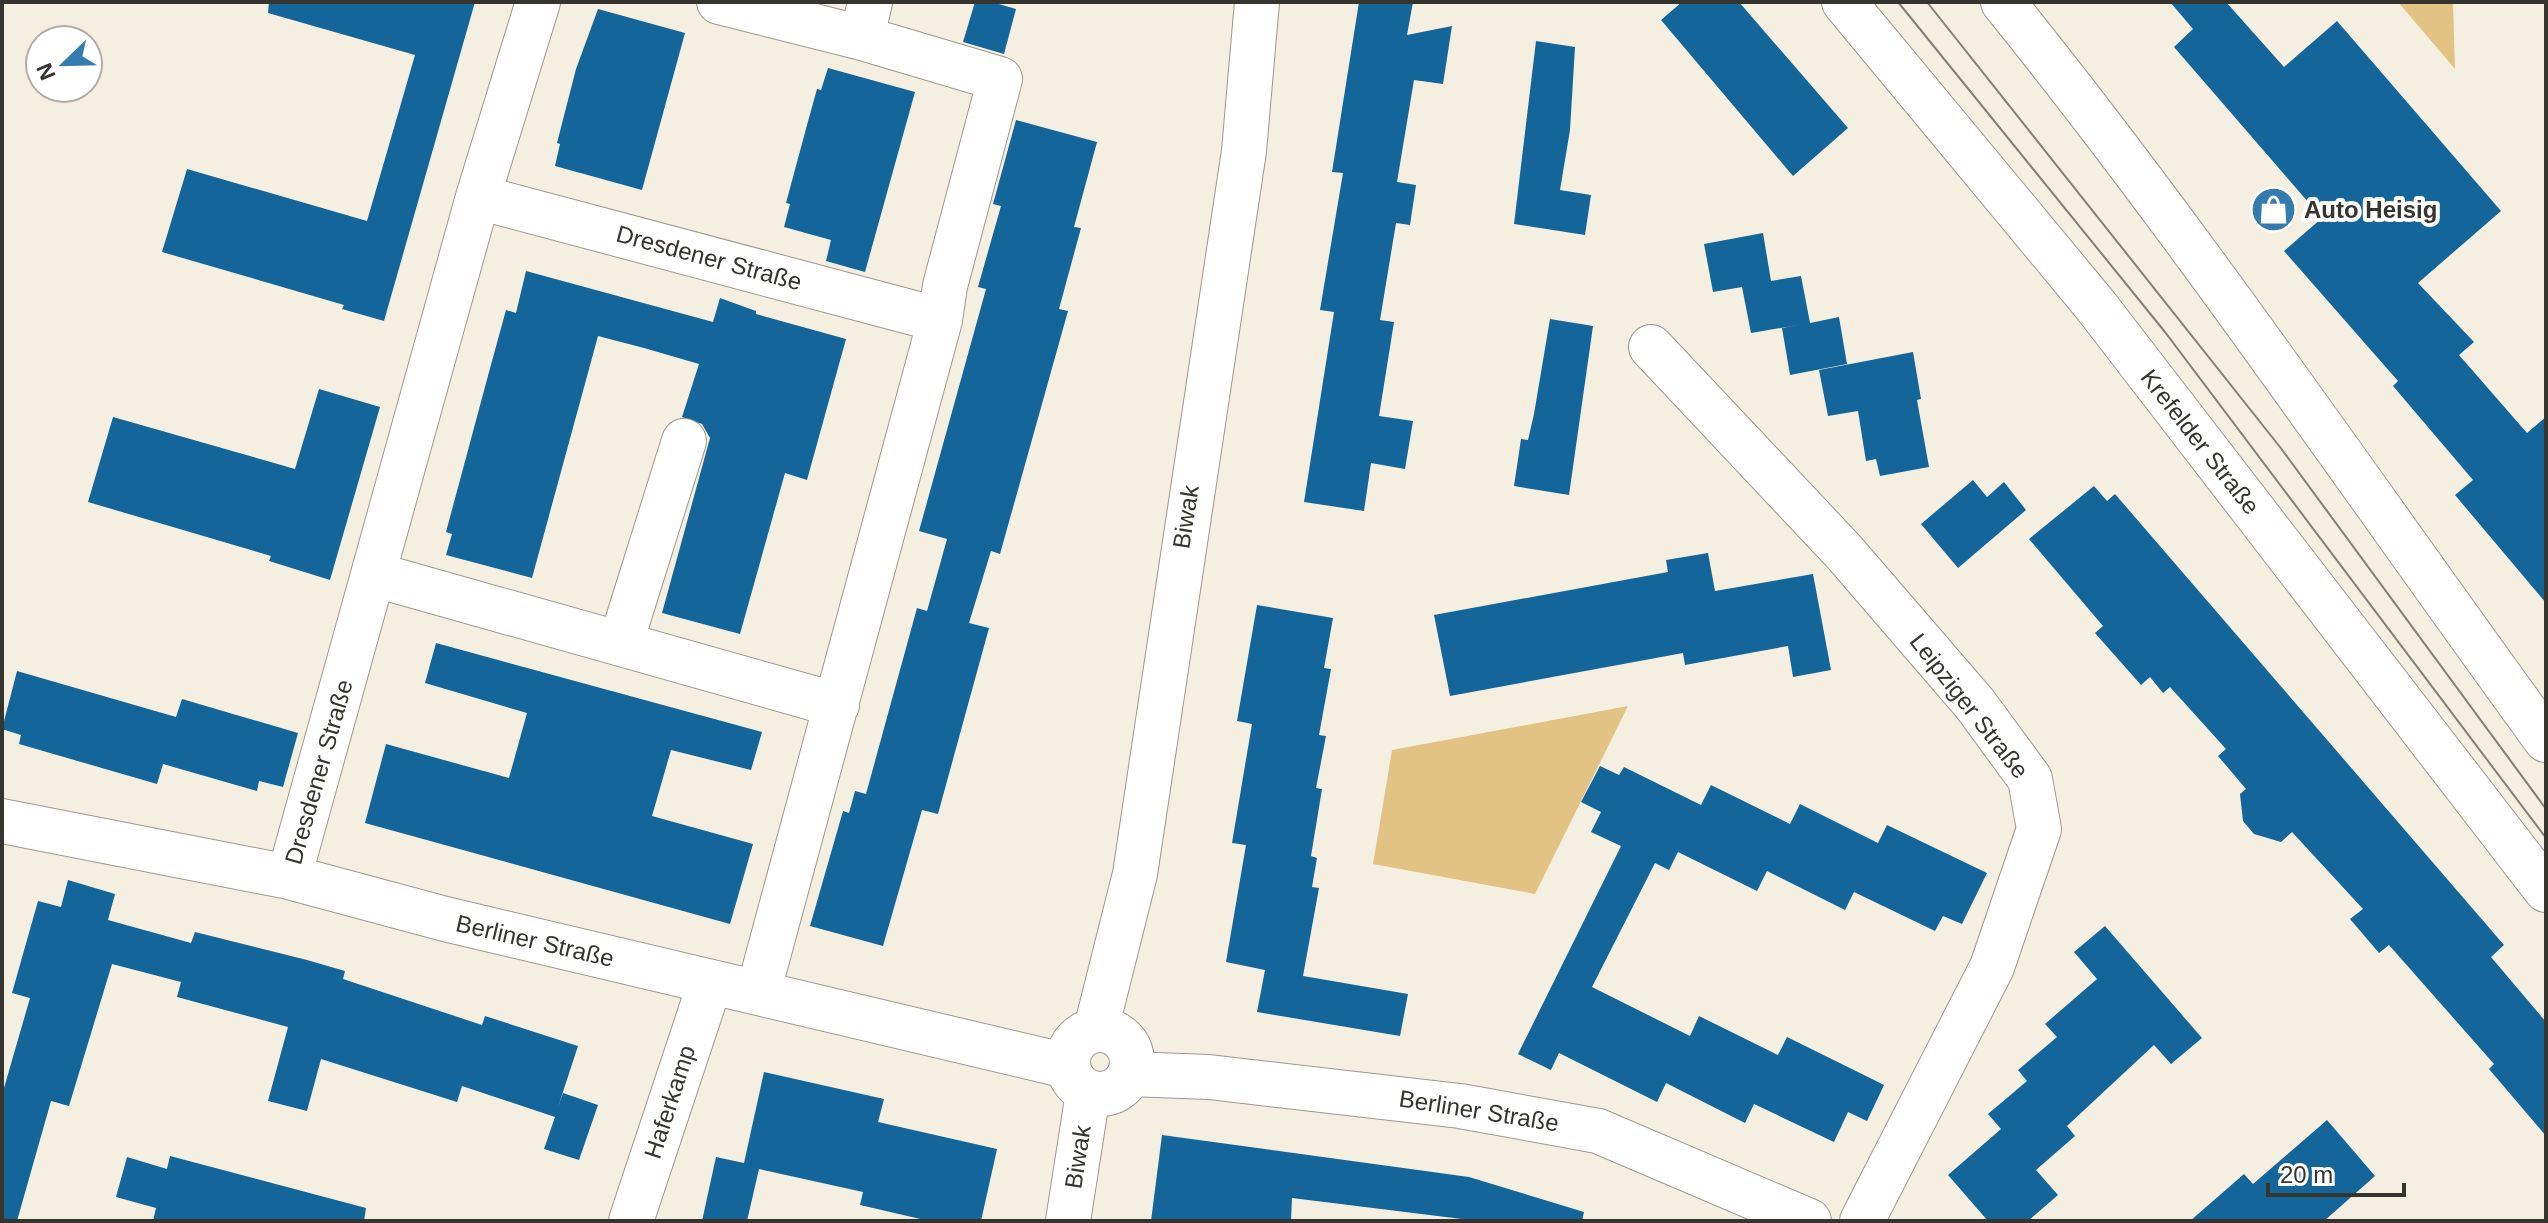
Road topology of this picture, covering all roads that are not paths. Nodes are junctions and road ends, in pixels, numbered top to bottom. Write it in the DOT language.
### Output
graph roads {
  1 [pos="538,2"];
  2 [pos="719,2"];
  3 [pos="1257,2"];
  4 [pos="1844,2"];
  5 [pos="2003,2"];
  6 [pos="866,20"];
  7 [pos="478,197"];
  8 [pos="940,320"];
  9 [pos="1651,347"];
  10 [pos="684,441"];
  11 [pos="376,575"];
  12 [pos="621,642"];
  13 [pos="837,705"];
  14 [pos="2546,740"];
  15 [pos="2,821"];
  16 [pos="289,877"];
  17 [pos="2546,890"];
  18 [pos="710,983"];
  19 [pos="758,993"];
  20 [pos="1096,1029"];
  21 [pos="1130,1074"];
  22 [pos="1078,1080"];
  23 [pos="631,1221"];
  24 [pos="1068,1221"];
  25 [pos="1809,1221"];
  26 [pos="1862,1221"];
  1 -- 7 [label="street, Dresdener Straße"];
  2 -- 6 [label="street"];
  3 -- 20 [label="street, Biwak"];
  4 -- 17 [label="street, Krefelder Straße"];
  5 -- 14 [label="street"];
  6 -- 8 [label="street"];
  7 -- 8 [label="street, Dresdener Straße"];
  7 -- 11 [label="street, Dresdener Straße"];
  8 -- 13 [label="street"];
  9 -- 26 [label="street, Leipziger Straße"];
  10 -- 12 [label="street"];
  11 -- 12 [label="street"];
  11 -- 16 [label="street, Dresdener Straße"];
  12 -- 13 [label="street"];
  13 -- 19 [label="street"];
  15 -- 16 [label="street, Berliner Straße"];
  16 -- 18 [label="street, Berliner Straße"];
  18 -- 19 [label="street, Berliner Straße"];
  18 -- 23 [label="street, Haferkamp"];
  19 -- 22 [label="street, Berliner Straße"];
  20 -- 21 [label="street"];
  20 -- 22 [label="street"];
  21 -- 22 [label="street"];
  21 -- 25 [label="street, Berliner Straße"];
  22 -- 24 [label="street, Biwak"];
}
